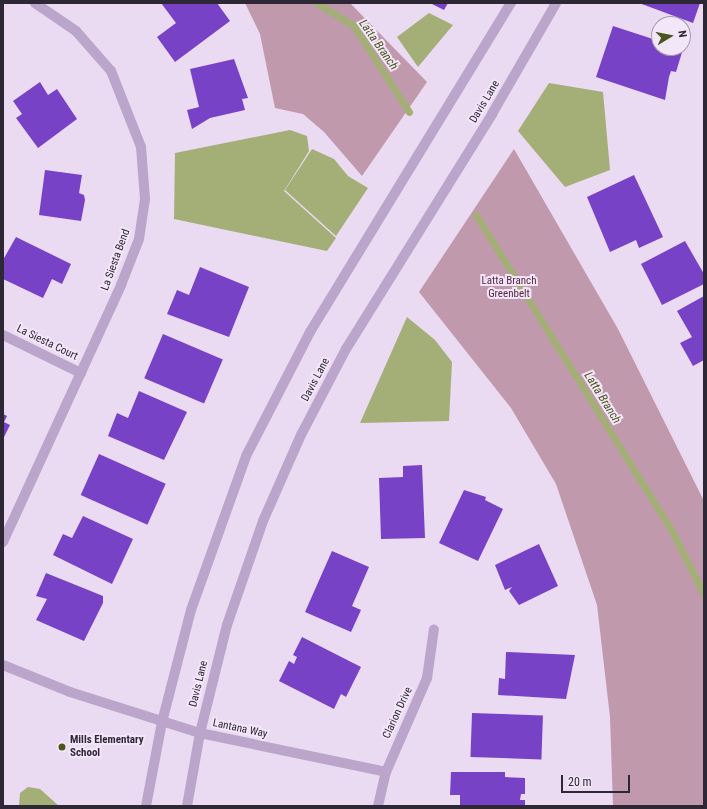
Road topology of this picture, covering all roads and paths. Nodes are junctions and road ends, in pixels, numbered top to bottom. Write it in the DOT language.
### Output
graph roads {
  1 [pos="35,3"];
  2 [pos="511,3"];
  3 [pos="556,3"];
  4 [pos="3,335"];
  5 [pos="81,373"];
  6 [pos="3,542"];
  7 [pos="434,629"];
  8 [pos="3,665"];
  9 [pos="162,722"];
  10 [pos="200,733"];
  11 [pos="386,772"];
  12 [pos="146,806"];
  13 [pos="187,806"];
  14 [pos="378,806"];
  1 -- 5 [label="street, La Siesta Bend"];
  2 -- 9 [label="street"];
  3 -- 10 [label="street, Davis Lane"];
  4 -- 5 [label="street, La Siesta Court"];
  5 -- 6 [label="street, La Siesta Bend"];
  7 -- 11 [label="street, Clarion Drive"];
  8 -- 9 [label="street, Lantana Way"];
  9 -- 10 [label="street, Lantana Way"];
  9 -- 12 [label="street"];
  10 -- 11 [label="street, Lantana Way"];
  10 -- 13 [label="street, Davis Lane"];
  11 -- 14 [label="street, Clarion Drive"];
}
